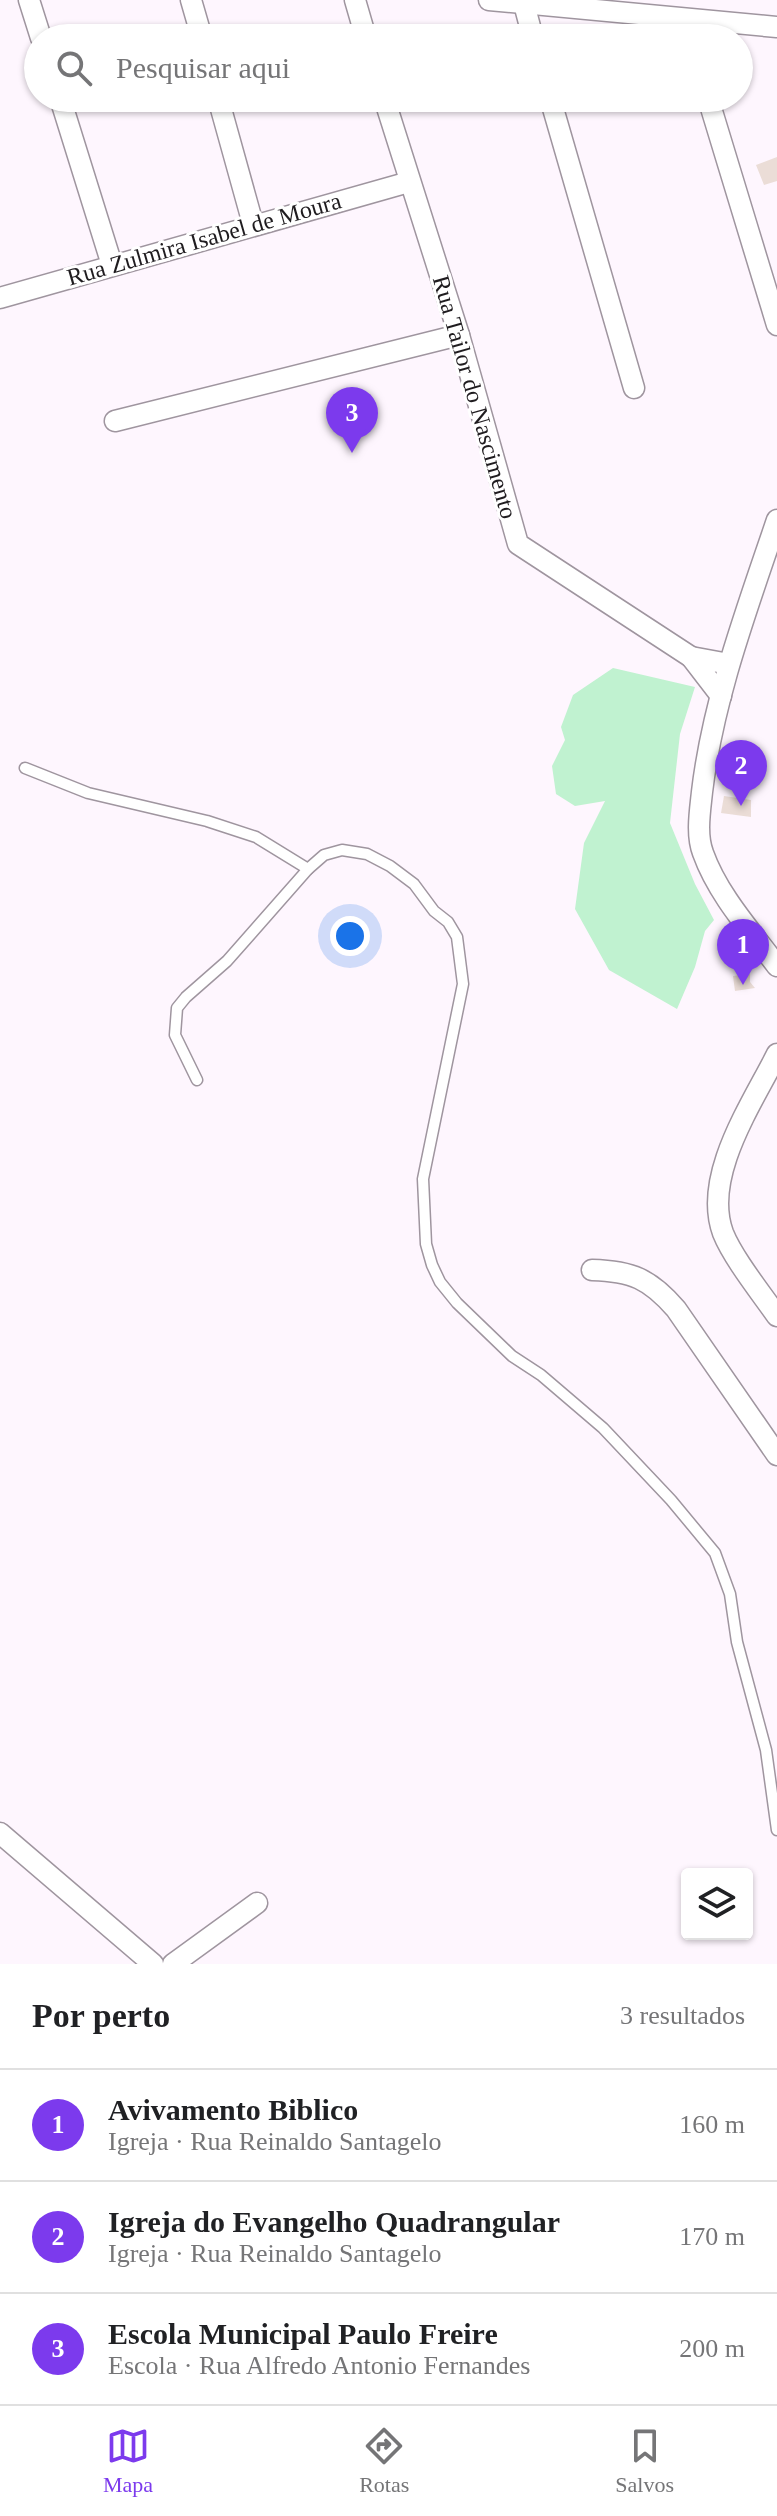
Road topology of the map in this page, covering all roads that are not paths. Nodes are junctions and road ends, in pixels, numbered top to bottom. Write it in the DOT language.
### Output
graph roads {
  1 [pos="29,0"];
  2 [pos="191,0"];
  3 [pos="355,0"];
  4 [pos="489,0"];
  5 [pos="523,1"];
  6 [pos="37,24"];
  7 [pos="198,24"];
  8 [pos="362,24"];
  9 [pos="529,24"];
  10 [pos="663,24"];
  11 [pos="753,27"];
  12 [pos="777,27"];
  13 [pos="64,112"];
  14 [pos="222,112"];
  15 [pos="388,112"];
  16 [pos="554,112"];
  17 [pos="712,112"];
  18 [pos="409,182"];
  19 [pos="253,224"];
  20 [pos="112,265"];
  21 [pos="0,298"];
  22 [pos="777,325"];
  23 [pos="459,335"];
  24 [pos="634,388"];
  25 [pos="115,421"];
  26 [pos="777,520"];
  27 [pos="691,657"];
  28 [pos="729,664"];
  29 [pos="721,696"];
  30 [pos="25,768"];
  31 [pos="308,869"];
  32 [pos="777,966"];
  33 [pos="777,1054"];
  34 [pos="197,1080"];
  35 [pos="592,1270"];
  36 [pos="777,1316"];
  37 [pos="777,1455"];
  38 [pos="777,1830"];
  39 [pos="0,1833"];
  40 [pos="257,1903"];
  41 [pos="153,1964"];
  42 [pos="173,1964"];
  1 -- 6 [label="street"];
  2 -- 7 [label="street"];
  3 -- 8 [label="street"];
  4 -- 5 [label="street"];
  5 -- 9 [label="street"];
  5 -- 10 [label="street"];
  11 -- 12 [label="street"];
  13 -- 20 [label="street"];
  14 -- 19 [label="street"];
  15 -- 18 [label="street, Rua Tailor do Nascimento"];
  16 -- 24 [label="street"];
  17 -- 22 [label="street"];
  18 -- 19 [label="street, Rua Zulmira Isabel de Moura"];
  18 -- 23 [label="street, Rua Tailor do Nascimento"];
  19 -- 20 [label="street, Rua Zulmira Isabel de Moura"];
  20 -- 21 [label="street, Rua Zulmira Isabel de Moura"];
  23 -- 25 [label="street"];
  23 -- 27 [label="street, Rua Tailor do Nascimento"];
  26 -- 28 [label="street"];
  27 -- 28 [label="street, Rua Tailor do Nascimento"];
  27 -- 29 [label="street, Rua Tailor do Nascimento"];
  28 -- 29 [label="street"];
  29 -- 32 [label="street"];
  30 -- 31 [label="lane"];
  31 -- 34 [label="lane"];
  31 -- 38 [label="lane"];
  33 -- 36 [label="street"];
  35 -- 37 [label="street"];
  39 -- 41 [label="street"];
  40 -- 42 [label="street"];
}
